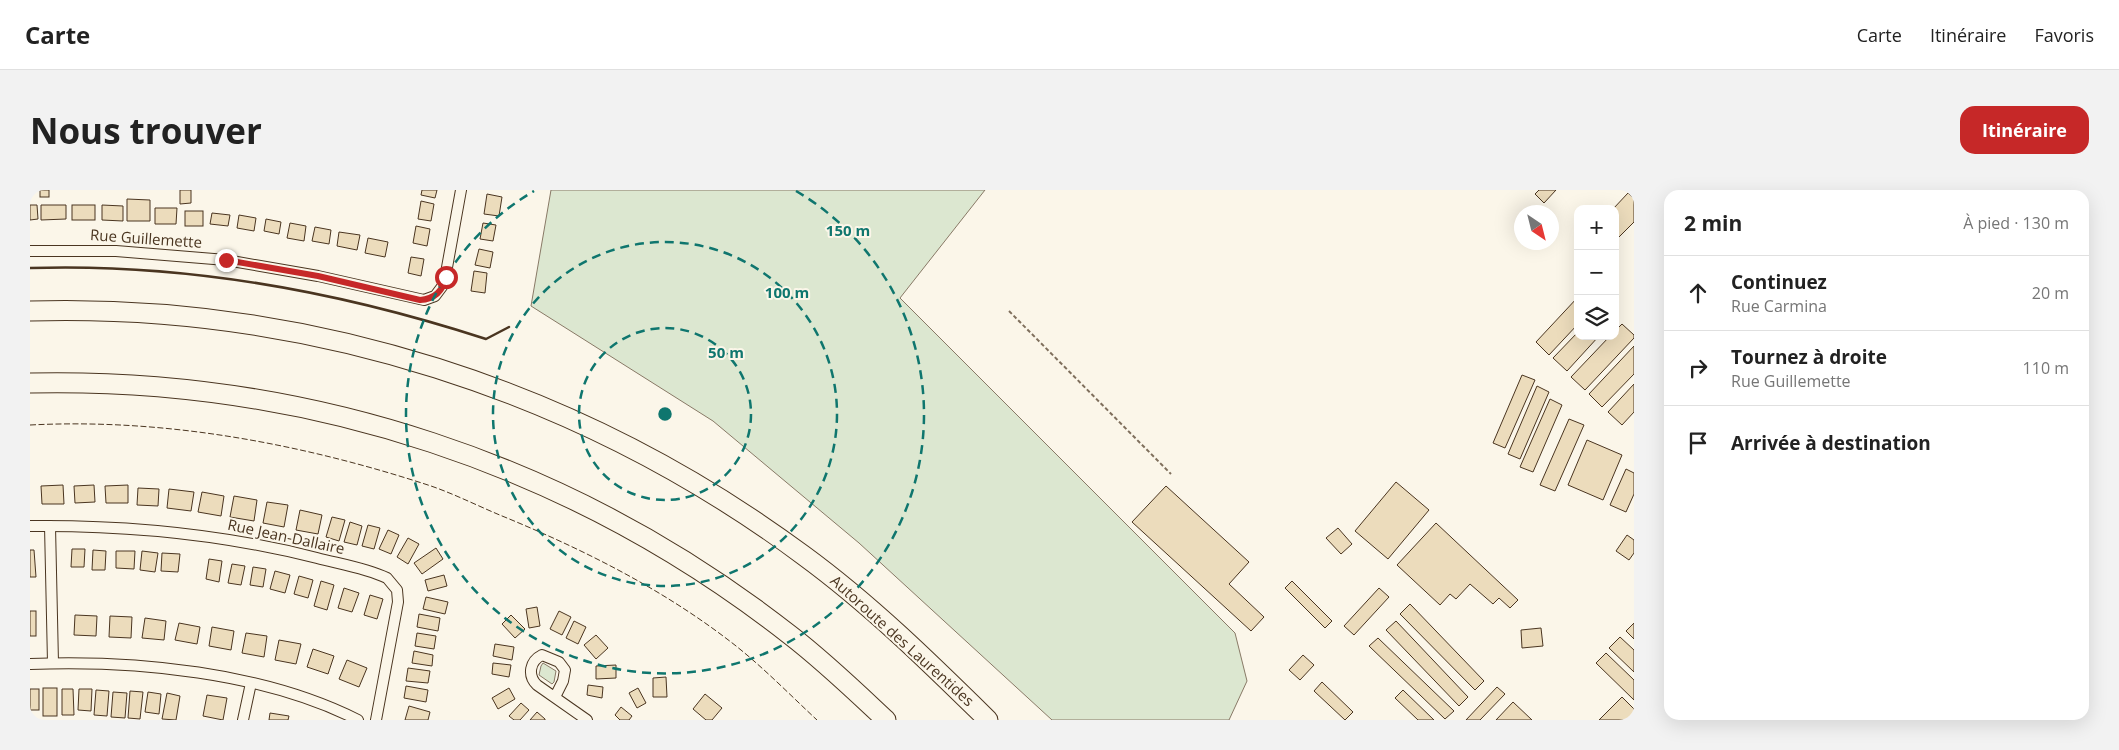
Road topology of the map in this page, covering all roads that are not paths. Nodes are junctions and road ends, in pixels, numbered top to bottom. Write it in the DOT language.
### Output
graph roads {
  1 [pos="461,190"];
  2 [pos="30,251"];
  3 [pos="30,311"];
  4 [pos="30,383"];
  5 [pos="30,526"];
  6 [pos="50,526"];
  7 [pos="52,663"];
  8 [pos="30,664"];
  9 [pos="251,684"];
  10 [pos="555,697"];
  11 [pos="243,720"];
  12 [pos="358,720"];
  13 [pos="376,720"];
  14 [pos="587,720"];
  15 [pos="886,720"];
  16 [pos="988,720"];
  1 -- 2 [label="street, Rue Guillemette"];
  3 -- 16 [label="highway, Autoroute des Laurentides"];
  4 -- 15 [label="highway"];
  5 -- 6 [label="street, Rue Jean-Dallaire"];
  6 -- 7 [label="street"];
  6 -- 13 [label="street, Rue Jean-Dallaire"];
  7 -- 8 [label="street"];
  7 -- 9 [label="street"];
  9 -- 11 [label="street"];
  9 -- 12 [label="street"];
  10 -- 14 [label="street"];
}
